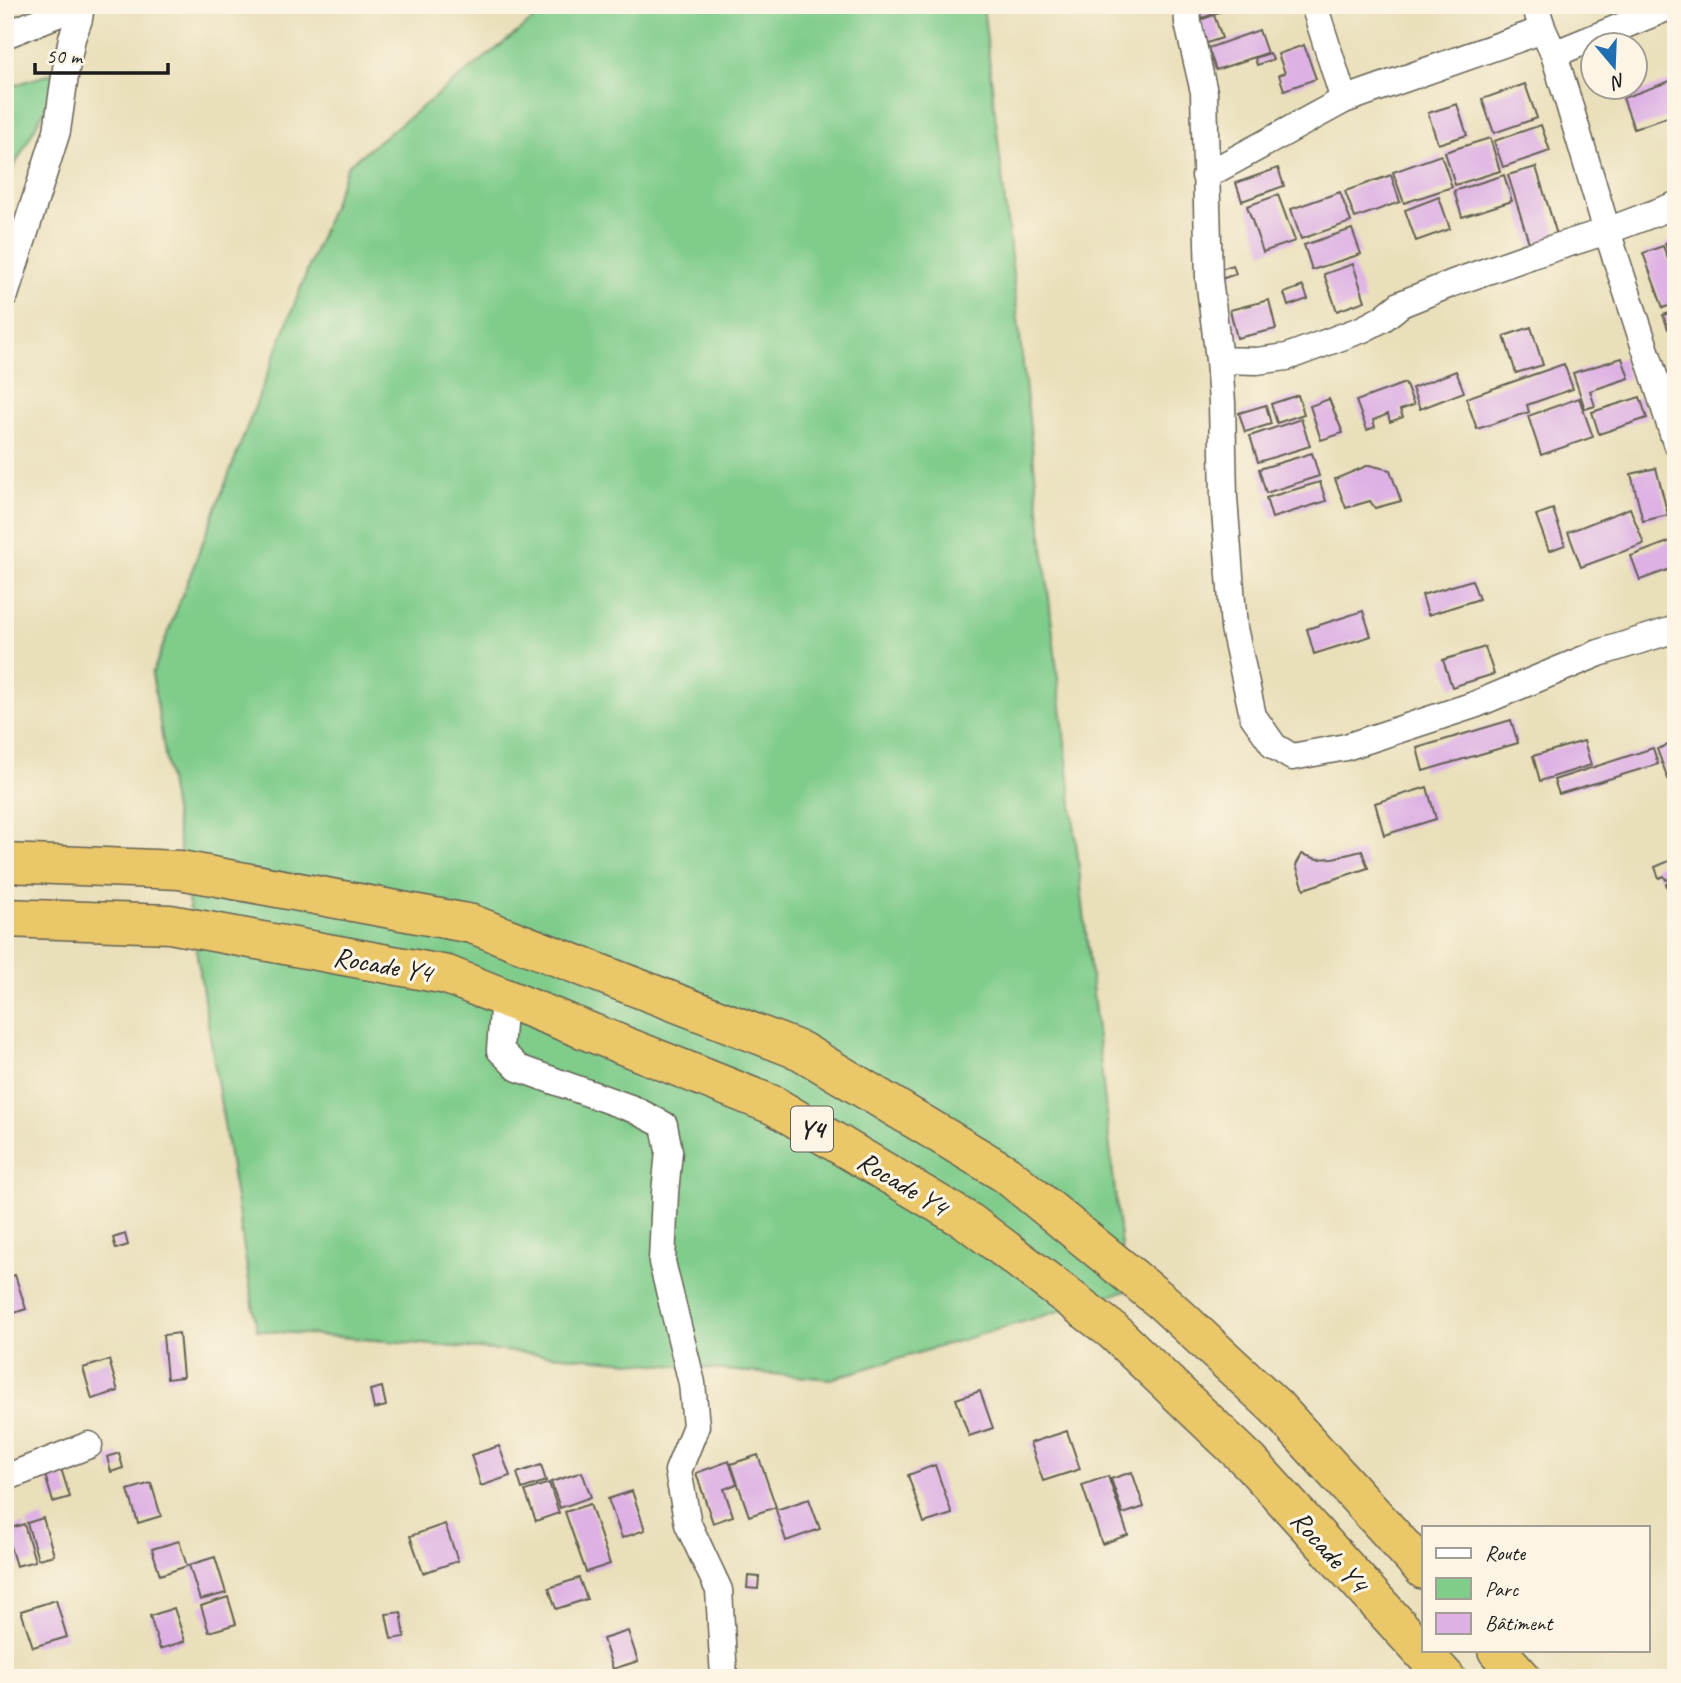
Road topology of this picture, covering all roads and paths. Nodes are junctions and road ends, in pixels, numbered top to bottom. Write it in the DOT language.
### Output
graph roads {
  1 [pos="81,5"];
  2 [pos="1187,5"];
  3 [pos="1314,5"];
  4 [pos="1674,5"];
  5 [pos="1539,18"];
  6 [pos="5,35"];
  7 [pos="1554,54"];
  8 [pos="1344,100"];
  9 [pos="1205,176"];
  10 [pos="1676,205"];
  11 [pos="1607,231"];
  12 [pos="5,295"];
  13 [pos="1219,360"];
  14 [pos="1676,443"];
  15 [pos="1676,629"];
  16 [pos="5,863"];
  17 [pos="5,918"];
  18 [pos="504,998"];
  19 [pos="89,1445"];
  20 [pos="5,1478"];
  21 [pos="1422,1568"];
  22 [pos="1422,1652"];
  23 [pos="1422,1652"];
  24 [pos="1499,1652"];
  25 [pos="724,1678"];
  26 [pos="1446,1678"];
  27 [pos="1522,1678"];
  1 -- 6 [label="street"];
  1 -- 12 [label="street"];
  2 -- 9 [label="street"];
  3 -- 8 [label="street"];
  4 -- 7 [label="street"];
  5 -- 7 [label="street"];
  5 -- 8 [label="street"];
  7 -- 11 [label="street"];
  8 -- 9 [label="street"];
  9 -- 13 [label="street"];
  10 -- 11 [label="street"];
  11 -- 13 [label="street"];
  11 -- 14 [label="street"];
  13 -- 15 [label="street"];
  16 -- 21 [label="highway, Rocade Y4 / Y4"];
  17 -- 18 [label="highway, Rocade Y4 / Y4"];
  18 -- 22 [label="highway, Rocade Y4 / Y4"];
  18 -- 25 [label="street"];
  19 -- 20 [label="street"];
  23 -- 26 [label="highway, Rocade Y4 / Y4"];
  24 -- 27 [label="highway"];
}
